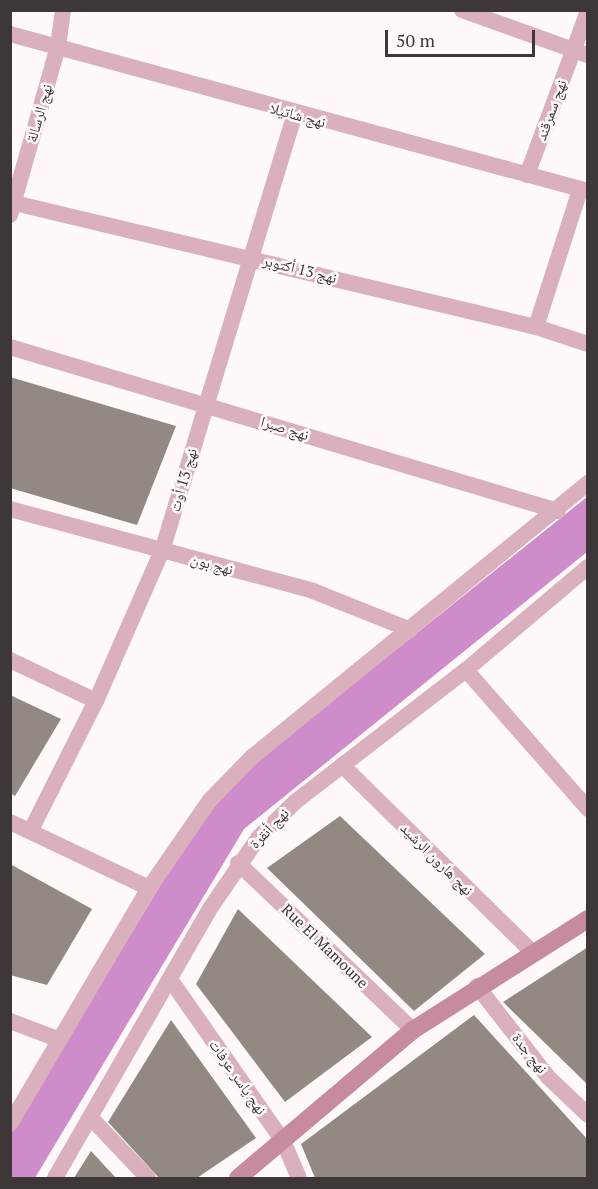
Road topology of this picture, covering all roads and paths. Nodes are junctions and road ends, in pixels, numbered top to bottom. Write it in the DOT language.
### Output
graph roads {
  1 [pos="63,10"];
  2 [pos="462,10"];
  3 [pos="588,11"];
  4 [pos="10,34"];
  5 [pos="58,46"];
  6 [pos="580,52"];
  7 [pos="295,114"];
  8 [pos="527,175"];
  9 [pos="584,191"];
  10 [pos="12,206"];
  11 [pos="250,257"];
  12 [pos="536,327"];
  13 [pos="588,344"];
  14 [pos="10,347"];
  15 [pos="204,404"];
  16 [pos="588,483"];
  17 [pos="10,509"];
  18 [pos="558,511"];
  19 [pos="162,550"];
  20 [pos="588,567"];
  21 [pos="411,630"];
  22 [pos="10,660"];
  23 [pos="466,670"];
  24 [pos="96,701"];
  25 [pos="342,765"];
  26 [pos="588,809"];
  27 [pos="10,822"];
  28 [pos="31,830"];
  29 [pos="238,863"];
  30 [pos="149,888"];
  31 [pos="588,919"];
  32 [pos="533,953"];
  33 [pos="170,979"];
  34 [pos="477,986"];
  35 [pos="10,1021"];
  36 [pos="413,1030"];
  37 [pos="60,1040"];
  38 [pos="588,1115"];
  39 [pos="92,1119"];
  40 [pos="10,1124"];
  41 [pos="282,1141"];
  42 [pos="55,1179"];
  43 [pos="148,1179"];
  44 [pos="238,1179"];
  45 [pos="299,1179"];
  1 -- 5 [label="street, نهج الرسالة"];
  2 -- 6 [label="street"];
  3 -- 6 [label="street, نهج سمرقند"];
  4 -- 5 [label="street, نهج شاتيلا"];
  5 -- 7 [label="street, نهج شاتيلا"];
  5 -- 10 [label="street, نهج الرسالة"];
  6 -- 8 [label="street, نهج سمرقند"];
  7 -- 8 [label="street, نهج شاتيلا"];
  7 -- 11 [label="street, نهج 13 أوت"];
  8 -- 9 [label="street, نهج شاتيلا"];
  9 -- 12 [label="street"];
  10 -- 11 [label="street, نهج 13 أكتوبر"];
  11 -- 12 [label="street, نهج 13 أكتوبر"];
  11 -- 15 [label="street, نهج 13 أوت"];
  12 -- 13 [label="street, نهج 13 أكتوبر"];
  14 -- 15 [label="street, نهج صبرا"];
  15 -- 18 [label="street, نهج صبرا"];
  15 -- 19 [label="street, نهج 13 أوت"];
  16 -- 18 [label="street"];
  17 -- 19 [label="street, نهج بون"];
  18 -- 21 [label="street"];
  19 -- 21 [label="street, نهج بون"];
  19 -- 24 [label="street, نهج 13 أوت"];
  20 -- 23 [label="street, نهج أنقرة"];
  21 -- 30 [label="street"];
  22 -- 24 [label="street"];
  23 -- 25 [label="street, نهج أنقرة"];
  23 -- 26 [label="street"];
  24 -- 28 [label="street, نهج 13 أوت"];
  25 -- 29 [label="street, نهج أنقرة"];
  25 -- 32 [label="street, نهج هارون الرشيد"];
  27 -- 28 [label="street"];
  28 -- 30 [label="street"];
  29 -- 33 [label="street, نهج أنقرة"];
  29 -- 36 [label="street, Rue El Mamoune"];
  30 -- 37 [label="street"];
  31 -- 32 [label="main road"];
  32 -- 34 [label="main road"];
  33 -- 39 [label="street, نهج أنقرة"];
  33 -- 41 [label="street, نهج ياسر عرفات"];
  34 -- 36 [label="main road"];
  34 -- 38 [label="street, نهج جدة"];
  35 -- 37 [label="street"];
  36 -- 41 [label="main road"];
  37 -- 40 [label="street"];
  39 -- 42 [label="street, نهج أنقرة"];
  39 -- 43 [label="street"];
  41 -- 44 [label="main road"];
  41 -- 45 [label="street, نهج ياسر عرفات"];
}
